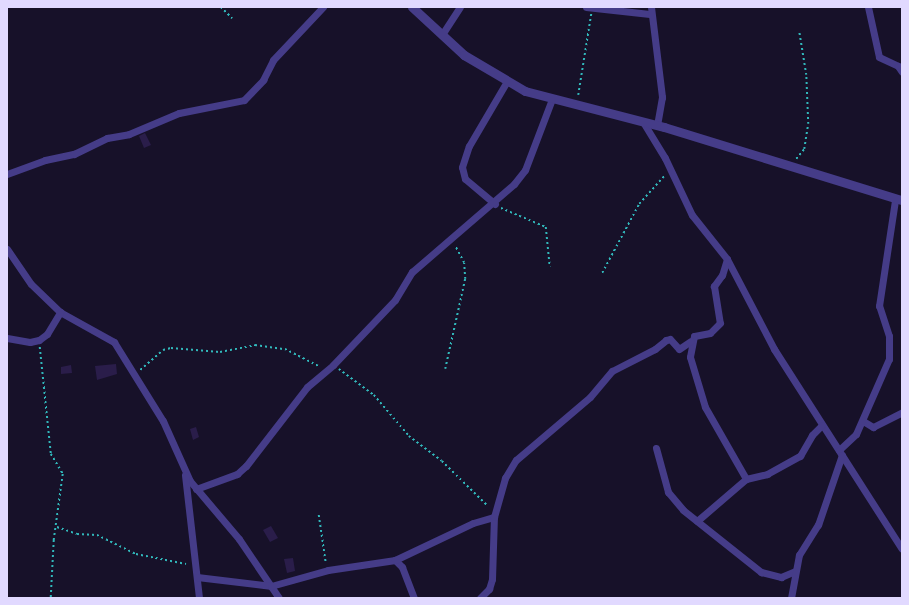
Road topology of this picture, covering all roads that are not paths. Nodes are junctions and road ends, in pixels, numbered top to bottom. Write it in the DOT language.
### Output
graph roads {
  1 [pos="322,7"];
  2 [pos="412,7"];
  3 [pos="460,7"];
  4 [pos="589,7"];
  5 [pos="868,7"];
  6 [pos="651,10"];
  7 [pos="443,33"];
  8 [pos="902,72"];
  9 [pos="506,83"];
  10 [pos="552,99"];
  11 [pos="644,122"];
  12 [pos="657,125"];
  13 [pos="7,174"];
  14 [pos="899,200"];
  15 [pos="495,204"];
  16 [pos="7,249"];
  17 [pos="727,259"];
  18 [pos="60,312"];
  19 [pos="7,338"];
  20 [pos="691,341"];
  21 [pos="902,412"];
  22 [pos="863,421"];
  23 [pos="822,425"];
  24 [pos="656,448"];
  25 [pos="841,452"];
  26 [pos="184,471"];
  27 [pos="746,479"];
  28 [pos="196,489"];
  29 [pos="494,515"];
  30 [pos="697,521"];
  31 [pos="902,549"];
  32 [pos="395,560"];
  33 [pos="795,571"];
  34 [pos="197,577"];
  35 [pos="271,586"];
  36 [pos="199,598"];
  37 [pos="279,598"];
  38 [pos="414,598"];
  39 [pos="480,598"];
  40 [pos="791,598"];
  1 -- 13 [label="street"];
  2 -- 7 [label="street"];
  3 -- 7 [label="street"];
  4 -- 6 [label="street"];
  5 -- 8 [label="street"];
  6 -- 12 [label="street"];
  7 -- 9 [label="street"];
  9 -- 10 [label="street"];
  9 -- 15 [label="street"];
  10 -- 11 [label="street"];
  10 -- 15 [label="street"];
  11 -- 12 [label="street"];
  11 -- 17 [label="street"];
  12 -- 14 [label="street"];
  14 -- 22 [label="street"];
  15 -- 28 [label="street"];
  16 -- 18 [label="street"];
  17 -- 20 [label="street"];
  17 -- 23 [label="street"];
  18 -- 19 [label="street"];
  18 -- 26 [label="street"];
  20 -- 27 [label="street"];
  20 -- 29 [label="street"];
  21 -- 22 [label="street"];
  22 -- 25 [label="street"];
  23 -- 25 [label="street"];
  23 -- 27 [label="street"];
  24 -- 30 [label="street"];
  25 -- 31 [label="street"];
  25 -- 33 [label="street"];
  26 -- 28 [label="street"];
  26 -- 34 [label="street"];
  27 -- 30 [label="street"];
  28 -- 35 [label="street"];
  29 -- 32 [label="street"];
  29 -- 39 [label="street"];
  30 -- 33 [label="street"];
  32 -- 35 [label="street"];
  32 -- 38 [label="street"];
  33 -- 40 [label="street"];
  34 -- 35 [label="street"];
  34 -- 36 [label="street"];
  35 -- 37 [label="street"];
}
